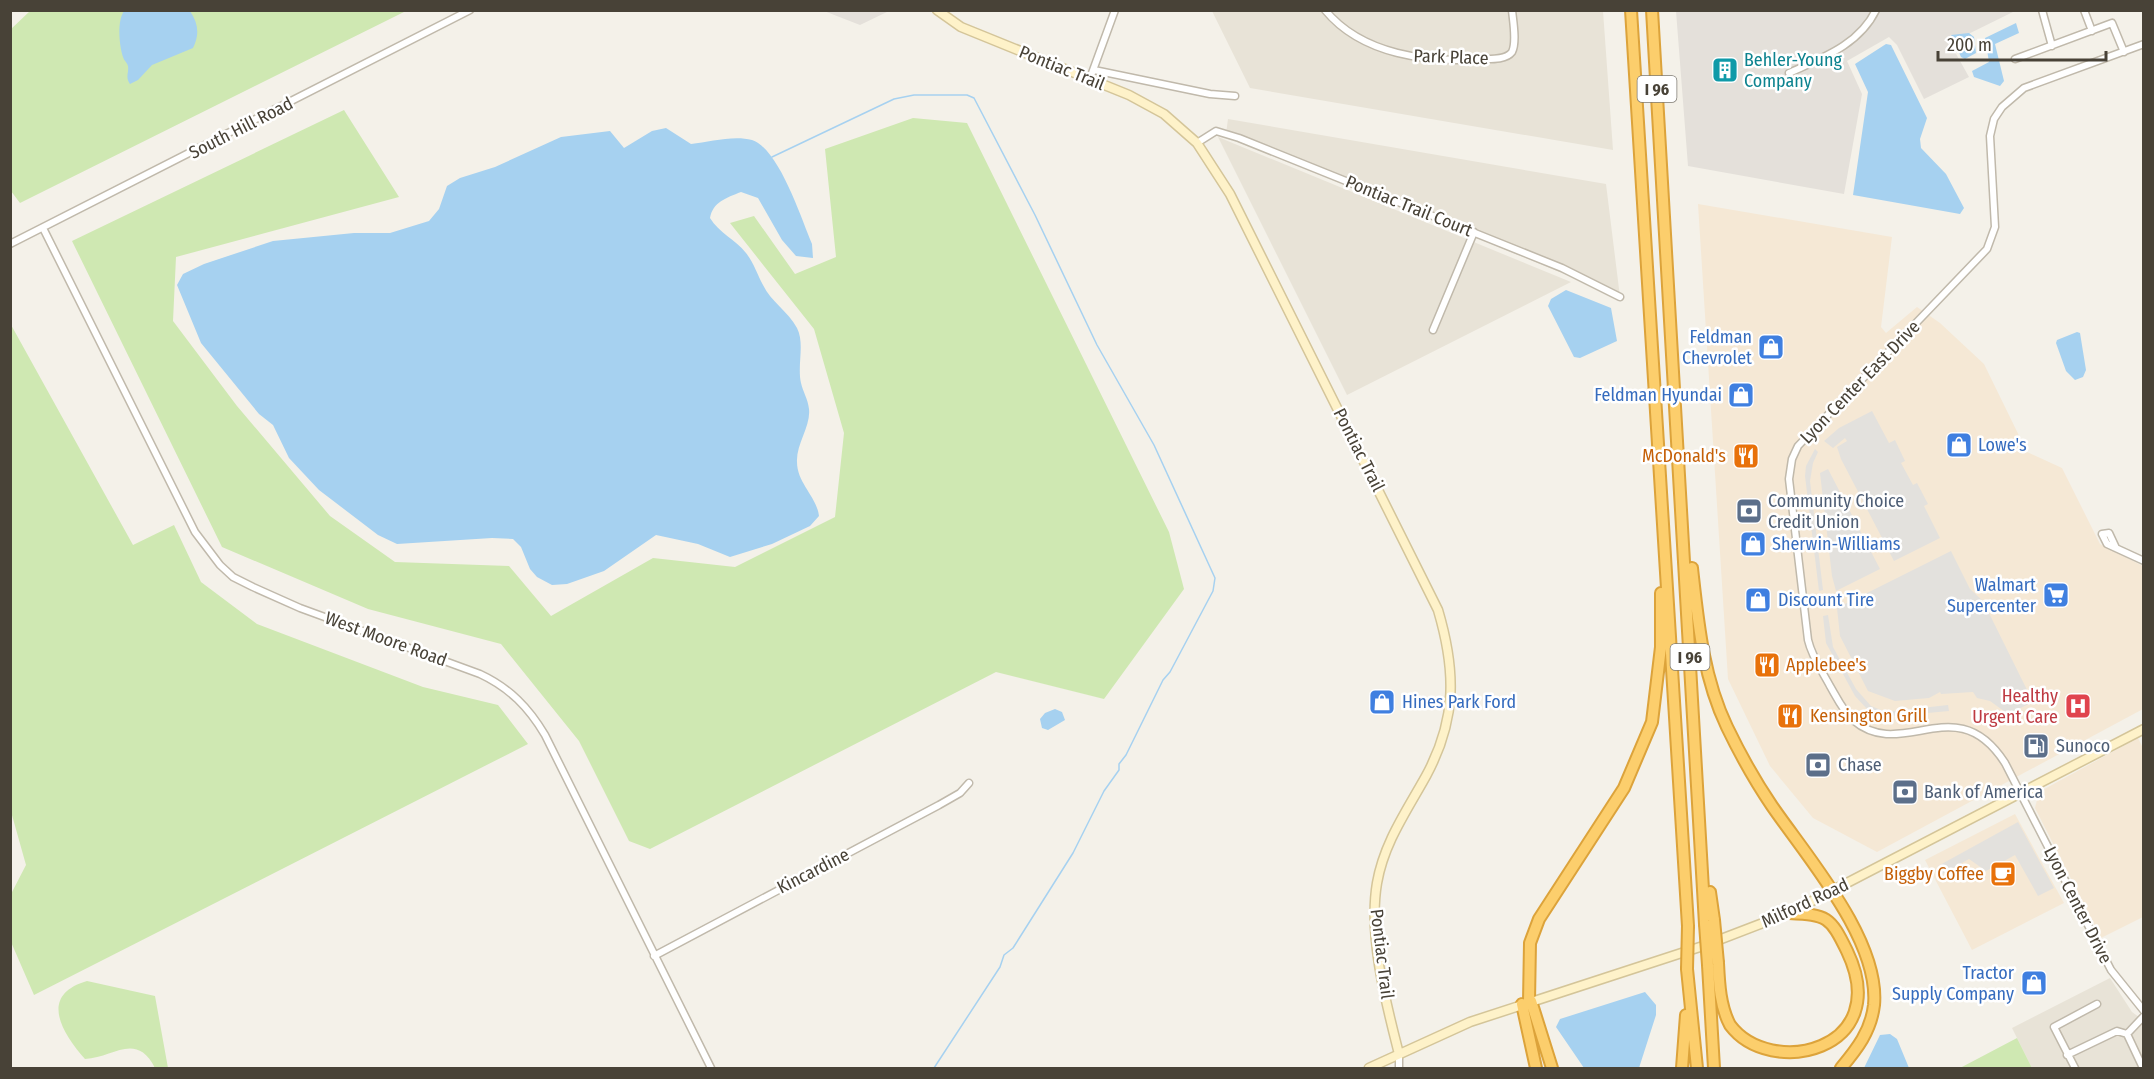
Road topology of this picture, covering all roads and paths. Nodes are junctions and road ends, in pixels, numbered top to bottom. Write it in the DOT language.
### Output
graph roads {
  1 [pos="470,10"];
  2 [pos="1115,10"];
  3 [pos="1324,10"];
  4 [pos="1512,10"];
  5 [pos="1631,10"];
  6 [pos="1652,10"];
  7 [pos="1876,10"];
  8 [pos="2042,10"];
  9 [pos="2084,10"];
  10 [pos="943,12"];
  11 [pos="2092,31"];
  12 [pos="2144,44"];
  13 [pos="2052,46"];
  14 [pos="2124,52"];
  15 [pos="2015,59"];
  16 [pos="1789,73"];
  17 [pos="1091,75"];
  18 [pos="1235,96"];
  19 [pos="1197,143"];
  20 [pos="43,228"];
  21 [pos="1474,232"];
  22 [pos="10,244"];
  23 [pos="1620,297"];
  24 [pos="1433,330"];
  25 [pos="1680,484"];
  26 [pos="1661,488"];
  27 [pos="2116,548"];
  28 [pos="2144,561"];
  29 [pos="2144,729"];
  30 [pos="969,783"];
  31 [pos="2020,793"];
  32 [pos="1833,891"];
  33 [pos="1789,913"];
  34 [pos="654,956"];
  35 [pos="1713,964"];
  36 [pos="1688,970"];
  37 [pos="1527,1002"];
  38 [pos="2097,1004"];
  39 [pos="2144,1011"];
  40 [pos="2144,1016"];
  41 [pos="2127,1034"];
  42 [pos="1399,1054"];
  43 [pos="2067,1055"];
  44 [pos="711,1068"];
  45 [pos="1369,1068"];
  46 [pos="1399,1068"];
  47 [pos="1536,1068"];
  48 [pos="1552,1068"];
  49 [pos="1682,1068"];
  50 [pos="1697,1068"];
  51 [pos="1714,1068"];
  52 [pos="1841,1068"];
  53 [pos="2075,1068"];
  54 [pos="2143,1068"];
  1 -- 20 [label="street, South Hill Road"];
  2 -- 17 [label="street"];
  3 -- 4 [label="street, Park Place"];
  5 -- 26 [label="highway, I 96"];
  6 -- 25 [label="highway, I 96"];
  7 -- 16 [label="street"];
  8 -- 13 [label="street"];
  9 -- 11 [label="street"];
  10 -- 17 [label="main road, Pontiac Trail"];
  11 -- 13 [label="street"];
  11 -- 14 [label="street"];
  12 -- 14 [label="street"];
  13 -- 15 [label="street"];
  14 -- 31 [label="street, Lyon Center East Drive"];
  17 -- 18 [label="street"];
  17 -- 19 [label="main road, Pontiac Trail"];
  19 -- 21 [label="street, Pontiac Trail Court"];
  19 -- 42 [label="main road, Pontiac Trail"];
  20 -- 22 [label="street, South Hill Road"];
  20 -- 34 [label="street, West Moore Road"];
  21 -- 23 [label="street, Pontiac Trail Court"];
  21 -- 24 [label="street"];
  25 -- 32 [label="highway"];
  25 -- 35 [label="highway, I 96, bridge"];
  26 -- 36 [label="highway, I 96, bridge"];
  26 -- 37 [label="highway"];
  27 -- 28 [label="street"];
  29 -- 31 [label="main road, Milford Road"];
  30 -- 34 [label="street, Kincardine"];
  31 -- 32 [label="main road, Milford Road"];
  31 -- 39 [label="street, Lyon Center Drive"];
  32 -- 33 [label="main road, Milford Road"];
  32 -- 52 [label="highway"];
  33 -- 35 [label="highway"];
  33 -- 37 [label="main road, Milford Road"];
  34 -- 44 [label="street, West Moore Road"];
  35 -- 51 [label="highway, I 96"];
  36 -- 49 [label="highway"];
  36 -- 50 [label="highway, I 96"];
  37 -- 42 [label="main road, Milford Road"];
  37 -- 47 [label="highway"];
  37 -- 48 [label="highway"];
  38 -- 43 [label="street"];
  40 -- 41 [label="street"];
  41 -- 43 [label="street"];
  41 -- 54 [label="street"];
  42 -- 45 [label="main road, Milford Road"];
  42 -- 46 [label="street"];
  43 -- 53 [label="street"];
}
